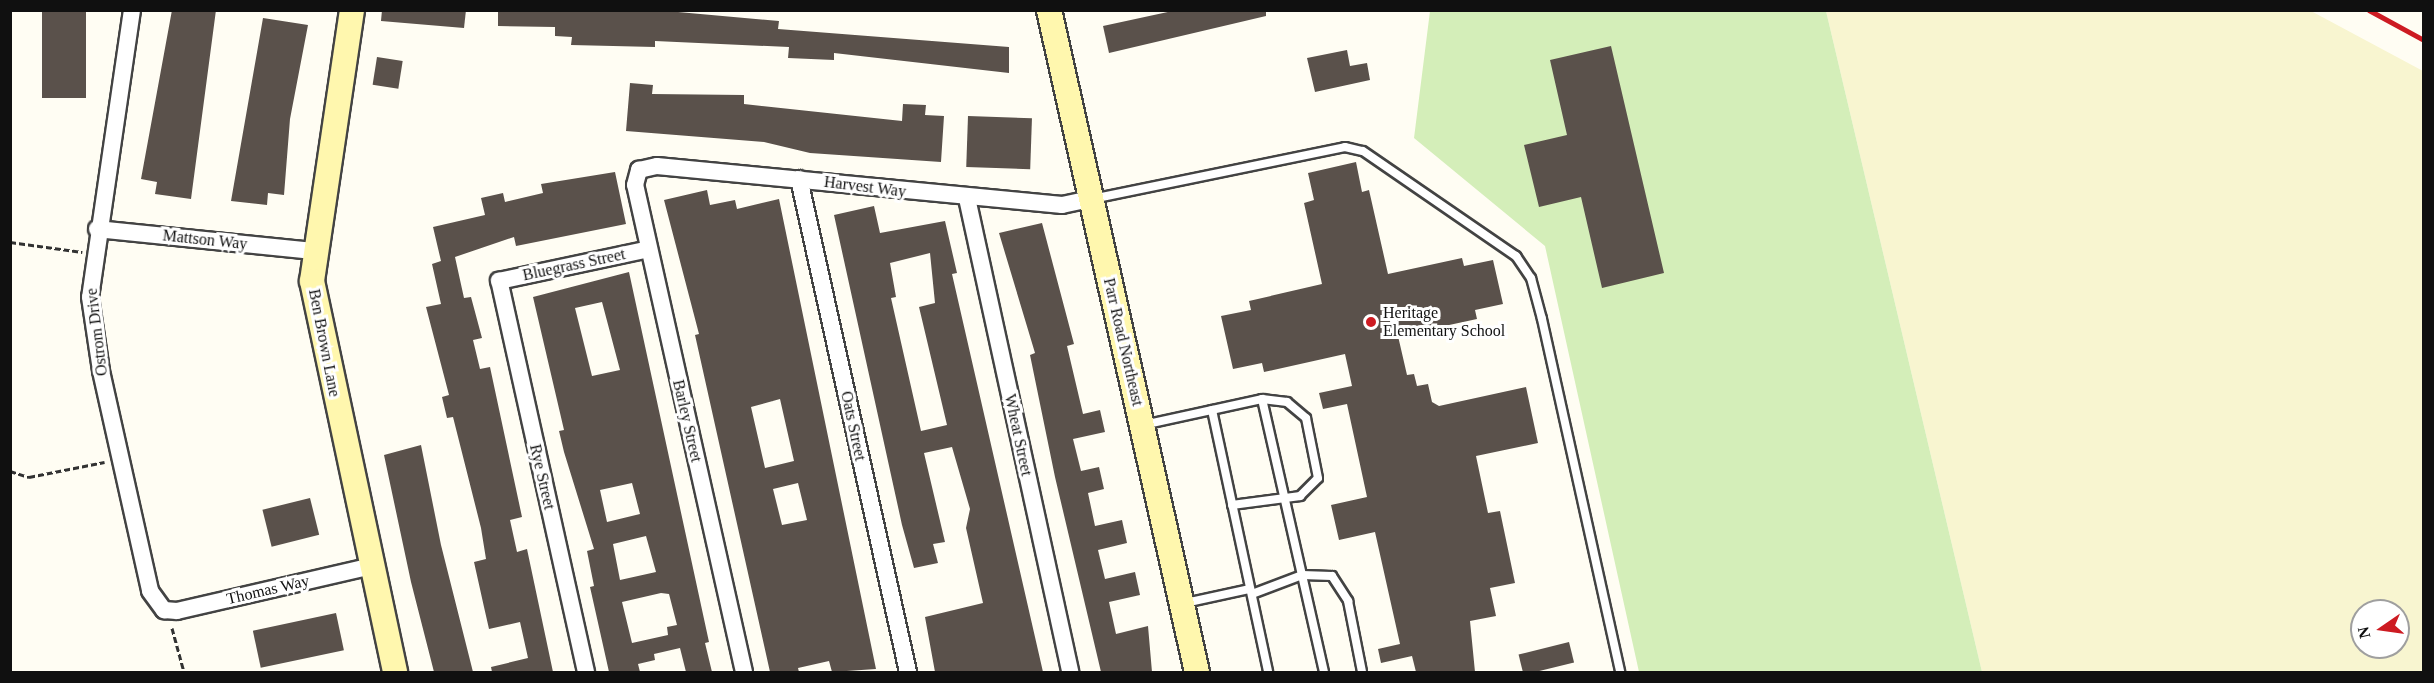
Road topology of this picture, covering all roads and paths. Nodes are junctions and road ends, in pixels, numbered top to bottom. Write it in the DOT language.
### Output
graph roads {
  1 [pos="132,10"];
  2 [pos="352,10"];
  3 [pos="1049,10"];
  4 [pos="639,170"];
  5 [pos="799,179"];
  6 [pos="966,198"];
  7 [pos="1091,200"];
  8 [pos="97,229"];
  9 [pos="10,242"];
  10 [pos="649,249"];
  11 [pos="313,251"];
  12 [pos="93,254"];
  13 [pos="499,281"];
  14 [pos="1262,399"];
  15 [pos="1212,410"];
  16 [pos="1141,425"];
  17 [pos="120,459"];
  18 [pos="10,471"];
  19 [pos="1285,500"];
  20 [pos="1232,505"];
  21 [pos="372,566"];
  22 [pos="1302,576"];
  23 [pos="1251,591"];
  24 [pos="1181,604"];
  25 [pos="165,610"];
  26 [pos="184,672"];
  27 [pos="395,672"];
  28 [pos="586,672"];
  29 [pos="744,672"];
  30 [pos="908,672"];
  31 [pos="1070,672"];
  32 [pos="1197,672"];
  33 [pos="1268,672"];
  34 [pos="1324,672"];
  35 [pos="1362,672"];
  36 [pos="1620,672"];
  1 -- 8 [label="street, Ostrom Drive"];
  2 -- 11 [label="main road, Ben Brown Lane"];
  3 -- 7 [label="main road, Parr Road Northeast"];
  4 -- 5 [label="street, Harvest Way"];
  4 -- 10 [label="street, Barley Street"];
  5 -- 6 [label="street, Harvest Way"];
  5 -- 30 [label="street, Oats Street"];
  6 -- 7 [label="street, Harvest Way"];
  6 -- 31 [label="street, Wheat Street"];
  7 -- 16 [label="main road, Parr Road Northeast"];
  7 -- 36 [label="lane"];
  8 -- 11 [label="street, Mattson Way"];
  8 -- 12 [label="street, Ostrom Drive"];
  9 -- 12 [label="path"];
  10 -- 13 [label="street, Bluegrass Street"];
  10 -- 29 [label="street, Barley Street"];
  11 -- 21 [label="main road, Ben Brown Lane"];
  12 -- 17 [label="street, Ostrom Drive"];
  13 -- 28 [label="street, Rye Street"];
  14 -- 15 [label="lane"];
  14 -- 19 [label="lane"];
  14 -- 19 [label="lane"];
  15 -- 16 [label="lane"];
  15 -- 20 [label="lane"];
  16 -- 24 [label="main road, Parr Road Northeast"];
  17 -- 18 [label="path"];
  17 -- 25 [label="street, Ostrom Drive"];
  19 -- 20 [label="lane"];
  19 -- 22 [label="lane"];
  20 -- 23 [label="lane"];
  21 -- 25 [label="street, Thomas Way"];
  21 -- 27 [label="main road, Ben Brown Lane"];
  22 -- 23 [label="lane"];
  22 -- 34 [label="lane"];
  22 -- 35 [label="lane"];
  23 -- 24 [label="lane"];
  23 -- 33 [label="lane"];
  24 -- 32 [label="main road, Parr Road Northeast"];
  25 -- 26 [label="path"];
}
